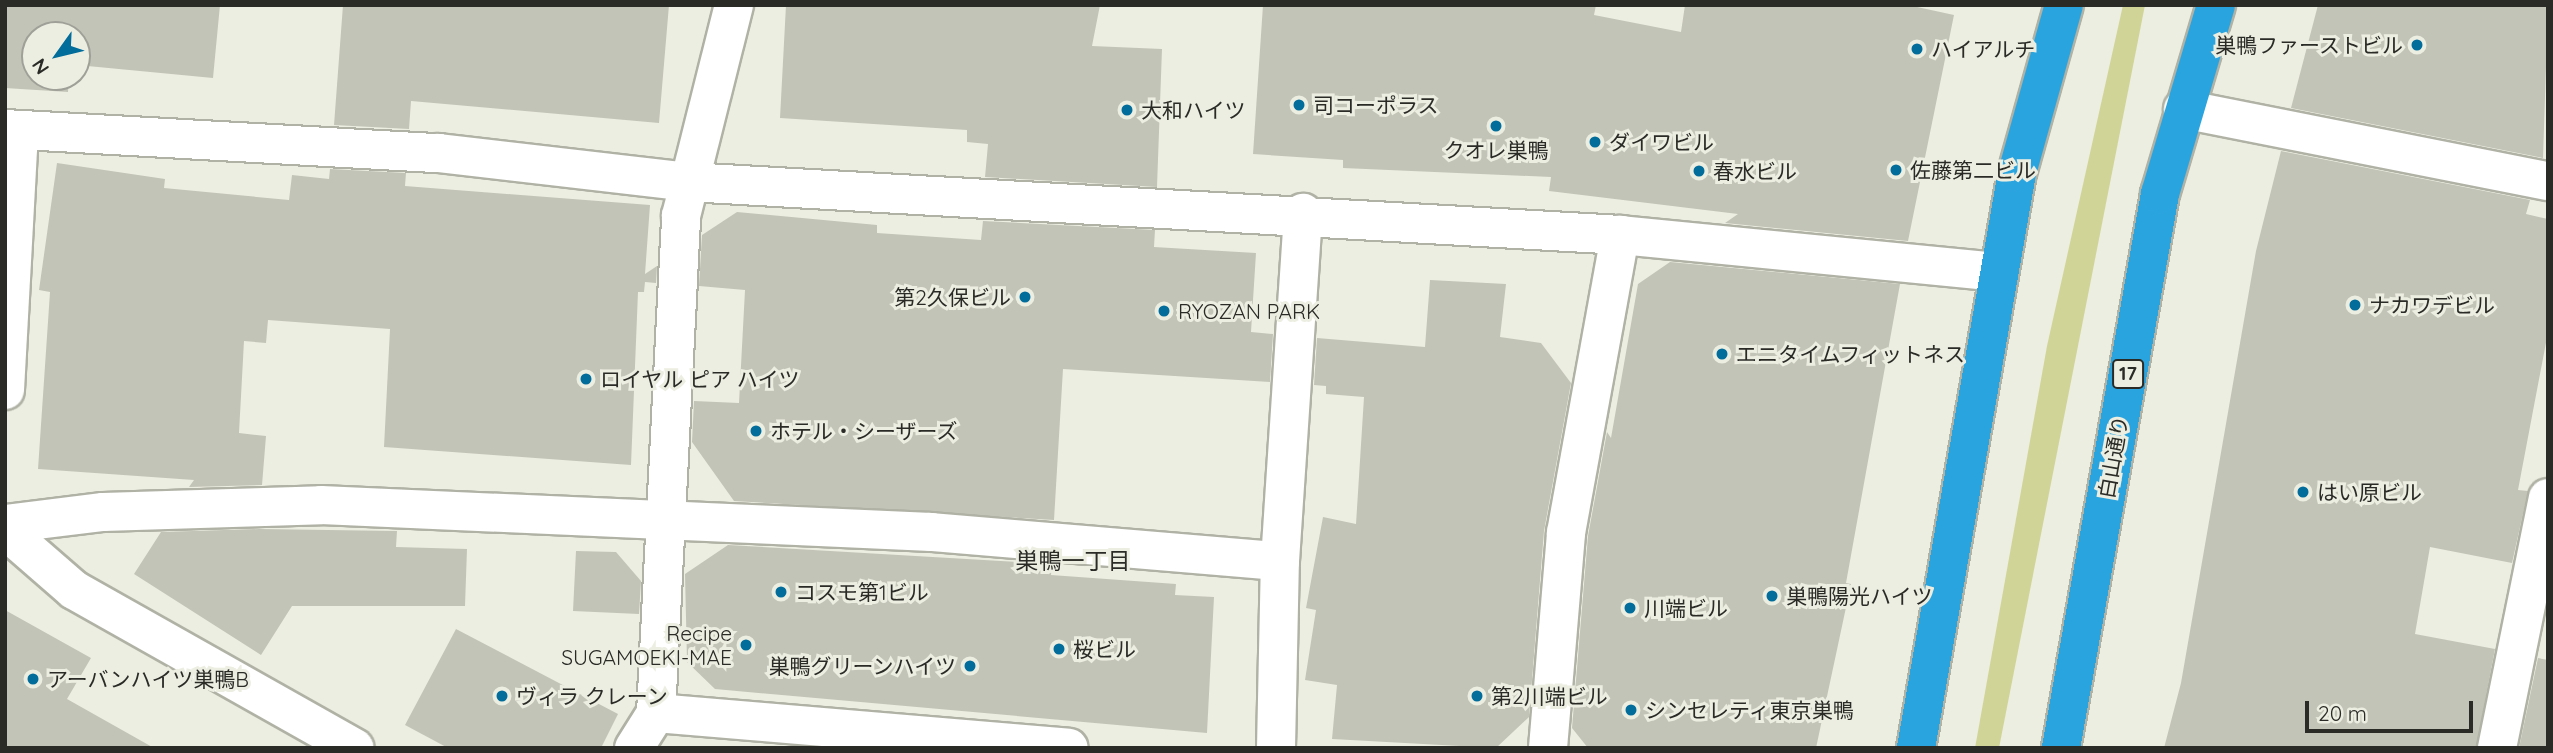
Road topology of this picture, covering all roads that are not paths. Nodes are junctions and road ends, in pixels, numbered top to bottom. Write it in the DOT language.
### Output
graph roads {
  1 [pos="734,5"];
  2 [pos="2064,5"];
  3 [pos="2216,5"];
  4 [pos="2183,108"];
  5 [pos="12,130"];
  6 [pos="2548,181"];
  7 [pos="688,182"];
  8 [pos="1303,213"];
  9 [pos="1620,235"];
  10 [pos="1998,272"];
  11 [pos="5,390"];
  12 [pos="2548,498"];
  13 [pos="664,520"];
  14 [pos="5,524"];
  15 [pos="5,530"];
  16 [pos="1279,561"];
  17 [pos="656,713"];
  18 [pos="354,748"];
  19 [pos="634,748"];
  20 [pos="1069,748"];
  21 [pos="1276,748"];
  22 [pos="1548,748"];
  23 [pos="1916,748"];
  24 [pos="2061,748"];
  25 [pos="2497,748"];
  1 -- 7 [label="street"];
  2 -- 10 [label="highway"];
  3 -- 4 [label="highway, 白山通り / 17"];
  4 -- 6 [label="street"];
  4 -- 24 [label="highway, 白山通り / 17"];
  5 -- 7 [label="street"];
  5 -- 11 [label="street"];
  7 -- 8 [label="street"];
  7 -- 13 [label="street"];
  8 -- 9 [label="street"];
  8 -- 16 [label="street"];
  9 -- 10 [label="street"];
  9 -- 22 [label="street"];
  10 -- 23 [label="highway"];
  12 -- 25 [label="street"];
  13 -- 14 [label="street"];
  13 -- 16 [label="street"];
  13 -- 17 [label="street"];
  15 -- 18 [label="street"];
  16 -- 21 [label="street"];
  17 -- 19 [label="street"];
  17 -- 20 [label="street"];
}
